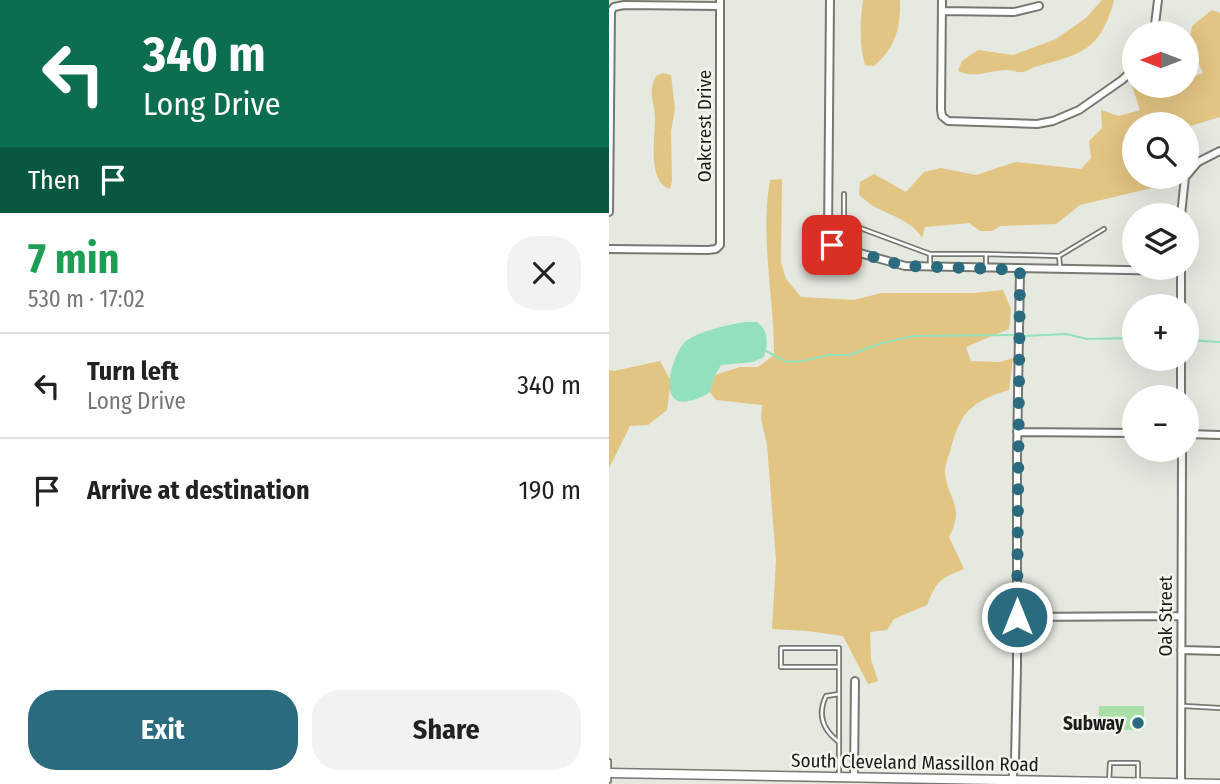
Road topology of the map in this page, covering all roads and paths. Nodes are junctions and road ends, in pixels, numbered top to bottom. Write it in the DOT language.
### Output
graph roads {
  1 [pos="829,0"];
  2 [pos="942,0"];
  3 [pos="1158,0"];
  4 [pos="720,3"];
  5 [pos="1039,6"];
  6 [pos="942,11"];
  7 [pos="1155,21"];
  8 [pos="1122,80"];
  9 [pos="1220,151"];
  10 [pos="1199,162"];
  11 [pos="844,194"];
  12 [pos="609,212"];
  13 [pos="828,222"];
  14 [pos="844,222"];
  15 [pos="1104,229"];
  16 [pos="609,249"];
  17 [pos="930,254"];
  18 [pos="986,254"];
  19 [pos="1059,256"];
  20 [pos="930,267"];
  21 [pos="986,269"];
  22 [pos="1020,270"];
  23 [pos="1122,270"];
  24 [pos="1060,271"];
  25 [pos="1017,432"];
  26 [pos="1122,433"];
  27 [pos="1199,434"];
  28 [pos="1220,435"];
  29 [pos="1182,462"];
  30 [pos="1181,616"];
  31 [pos="1017,617"];
  32 [pos="1181,650"];
  33 [pos="1220,651"];
  34 [pos="839,667"];
  35 [pos="855,681"];
  36 [pos="839,694"];
  37 [pos="1181,706"];
  38 [pos="1220,708"];
  39 [pos="839,742"];
  40 [pos="609,761"];
  41 [pos="609,773"];
  42 [pos="714,774"];
  43 [pos="839,776"];
  44 [pos="854,776"];
  45 [pos="813,780"];
  46 [pos="609,781"];
  47 [pos="927,781"];
  48 [pos="959,781"];
  49 [pos="1012,782"];
  50 [pos="1138,782"];
  51 [pos="1110,783"];
  52 [pos="1181,783"];
  53 [pos="714,784"];
  54 [pos="1220,784"];
  1 -- 13 [label="street"];
  2 -- 6 [label="street"];
  3 -- 7 [label="street"];
  4 -- 12 [label="street"];
  4 -- 16 [label="street, Oakcrest Drive"];
  5 -- 6 [label="street"];
  6 -- 8 [label="street"];
  9 -- 10 [label="street"];
  11 -- 14 [label="lane"];
  13 -- 14 [label="lane"];
  13 -- 20 [label="street"];
  14 -- 17 [label="lane"];
  15 -- 19 [label="lane"];
  17 -- 18 [label="lane"];
  17 -- 20 [label="lane"];
  18 -- 19 [label="lane"];
  18 -- 21 [label="lane"];
  19 -- 24 [label="lane"];
  20 -- 21 [label="street"];
  21 -- 22 [label="street"];
  22 -- 24 [label="street"];
  22 -- 25 [label="street"];
  23 -- 24 [label="street"];
  25 -- 26 [label="street"];
  25 -- 31 [label="street"];
  27 -- 28 [label="street"];
  29 -- 30 [label="street, Oak Street"];
  30 -- 31 [label="street"];
  30 -- 32 [label="street, Oak Street"];
  31 -- 49 [label="street"];
  32 -- 33 [label="street"];
  32 -- 37 [label="street, Oak Street"];
  34 -- 34 [label="lane"];
  34 -- 36 [label="lane"];
  35 -- 44 [label="street"];
  36 -- 39 [label="lane"];
  36 -- 39 [label="lane"];
  37 -- 38 [label="lane"];
  37 -- 52 [label="street, Oak Street"];
  39 -- 43 [label="lane"];
  40 -- 41 [label="lane"];
  41 -- 42 [label="main road, South Cleveland Massillon Road"];
  41 -- 46 [label="lane"];
  42 -- 45 [label="main road, South Cleveland Massillon Road"];
  42 -- 53 [label="lane"];
  43 -- 44 [label="main road, South Cleveland Massillon Road"];
  43 -- 45 [label="main road, South Cleveland Massillon Road"];
  44 -- 47 [label="main road, South Cleveland Massillon Road"];
  47 -- 48 [label="main road, South Cleveland Massillon Road"];
  48 -- 49 [label="main road, South Cleveland Massillon Road"];
  49 -- 51 [label="main road, South Cleveland Massillon Road"];
  50 -- 51 [label="main road, South Cleveland Massillon Road"];
  50 -- 51 [label="lane"];
  50 -- 52 [label="main road, South Cleveland Massillon Road"];
  52 -- 54 [label="main road, South Cleveland Massillon Road"];
}
